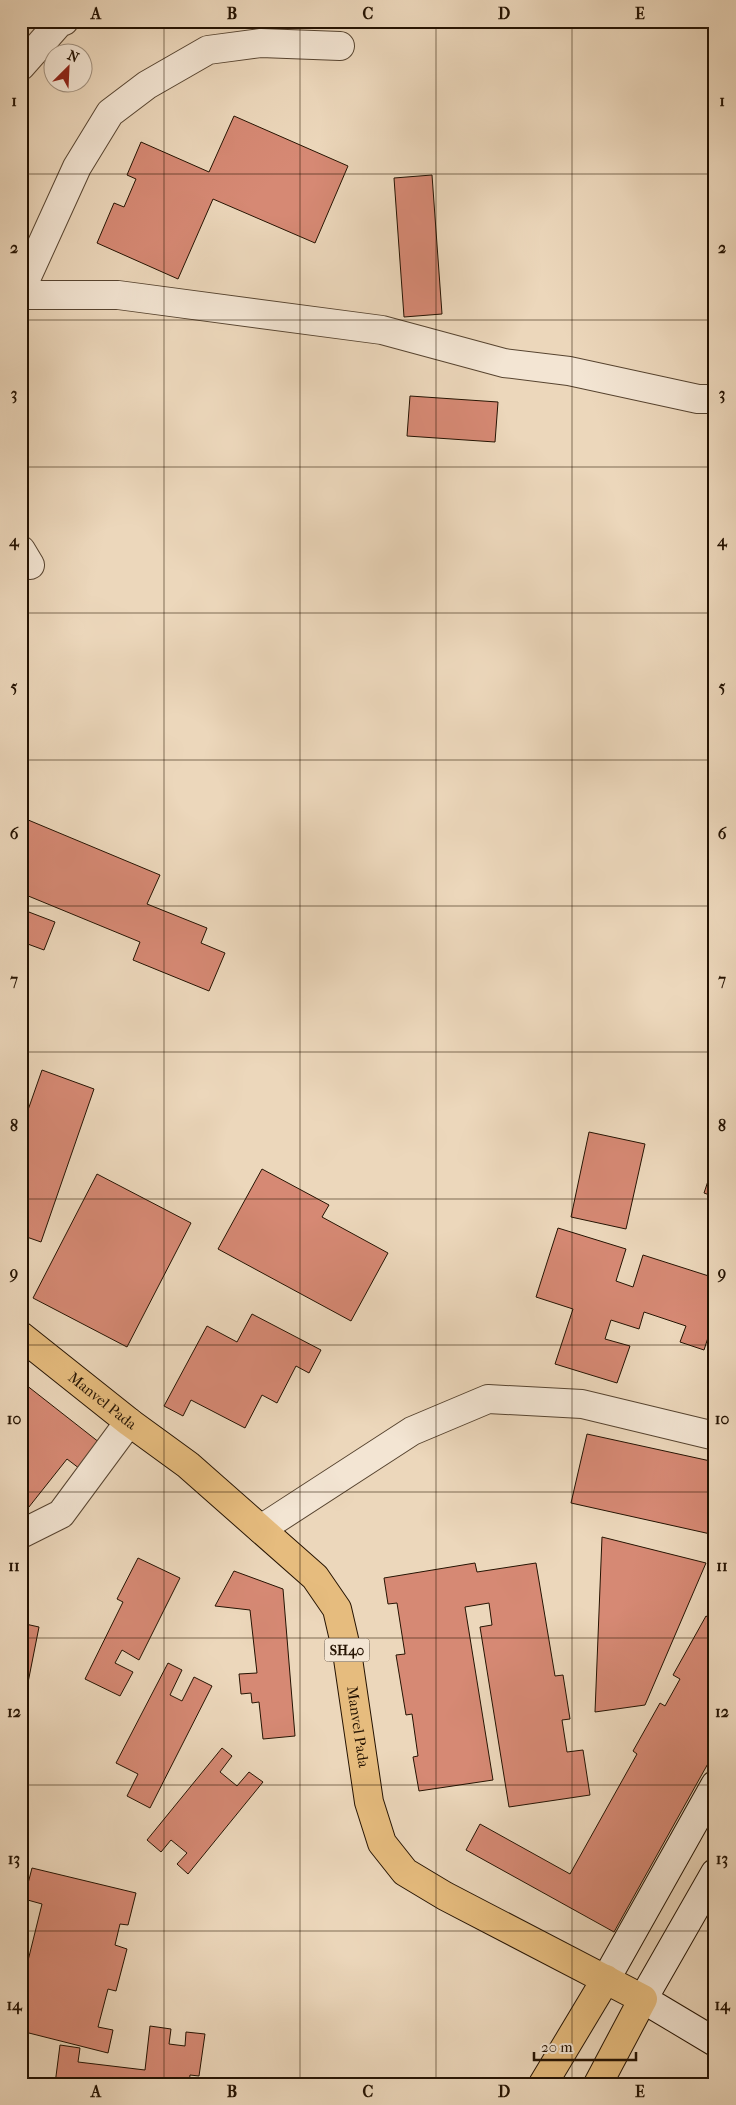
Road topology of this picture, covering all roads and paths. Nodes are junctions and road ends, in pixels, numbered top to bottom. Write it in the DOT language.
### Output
graph roads {
  1 [pos="64,21"];
  2 [pos="340,46"];
  3 [pos="21,66"];
  4 [pos="21,290"];
  5 [pos="21,295"];
  6 [pos="715,399"];
  7 [pos="21,1336"];
  8 [pos="130,1422"];
  9 [pos="715,1436"];
  10 [pos="261,1529"];
  11 [pos="21,1534"];
  12 [pos="715,1785"];
  13 [pos="715,1874"];
  14 [pos="606,1979"];
  15 [pos="643,2000"];
  16 [pos="715,2042"];
  17 [pos="543,2084"];
  18 [pos="598,2084"];
  1 -- 3 [label="street"];
  2 -- 4 [label="street"];
  5 -- 6 [label="street"];
  7 -- 8 [label="main road, Manvel Pada / SH40"];
  8 -- 10 [label="main road, Manvel Pada / SH40"];
  8 -- 11 [label="street"];
  9 -- 10 [label="street"];
  10 -- 14 [label="main road, Manvel Pada / SH40"];
  12 -- 14 [label="street"];
  13 -- 15 [label="street"];
  14 -- 15 [label="main road, Manvel Pada / SH40"];
  14 -- 17 [label="main road"];
  15 -- 16 [label="street, Manvel Pada"];
  15 -- 18 [label="main road"];
}
